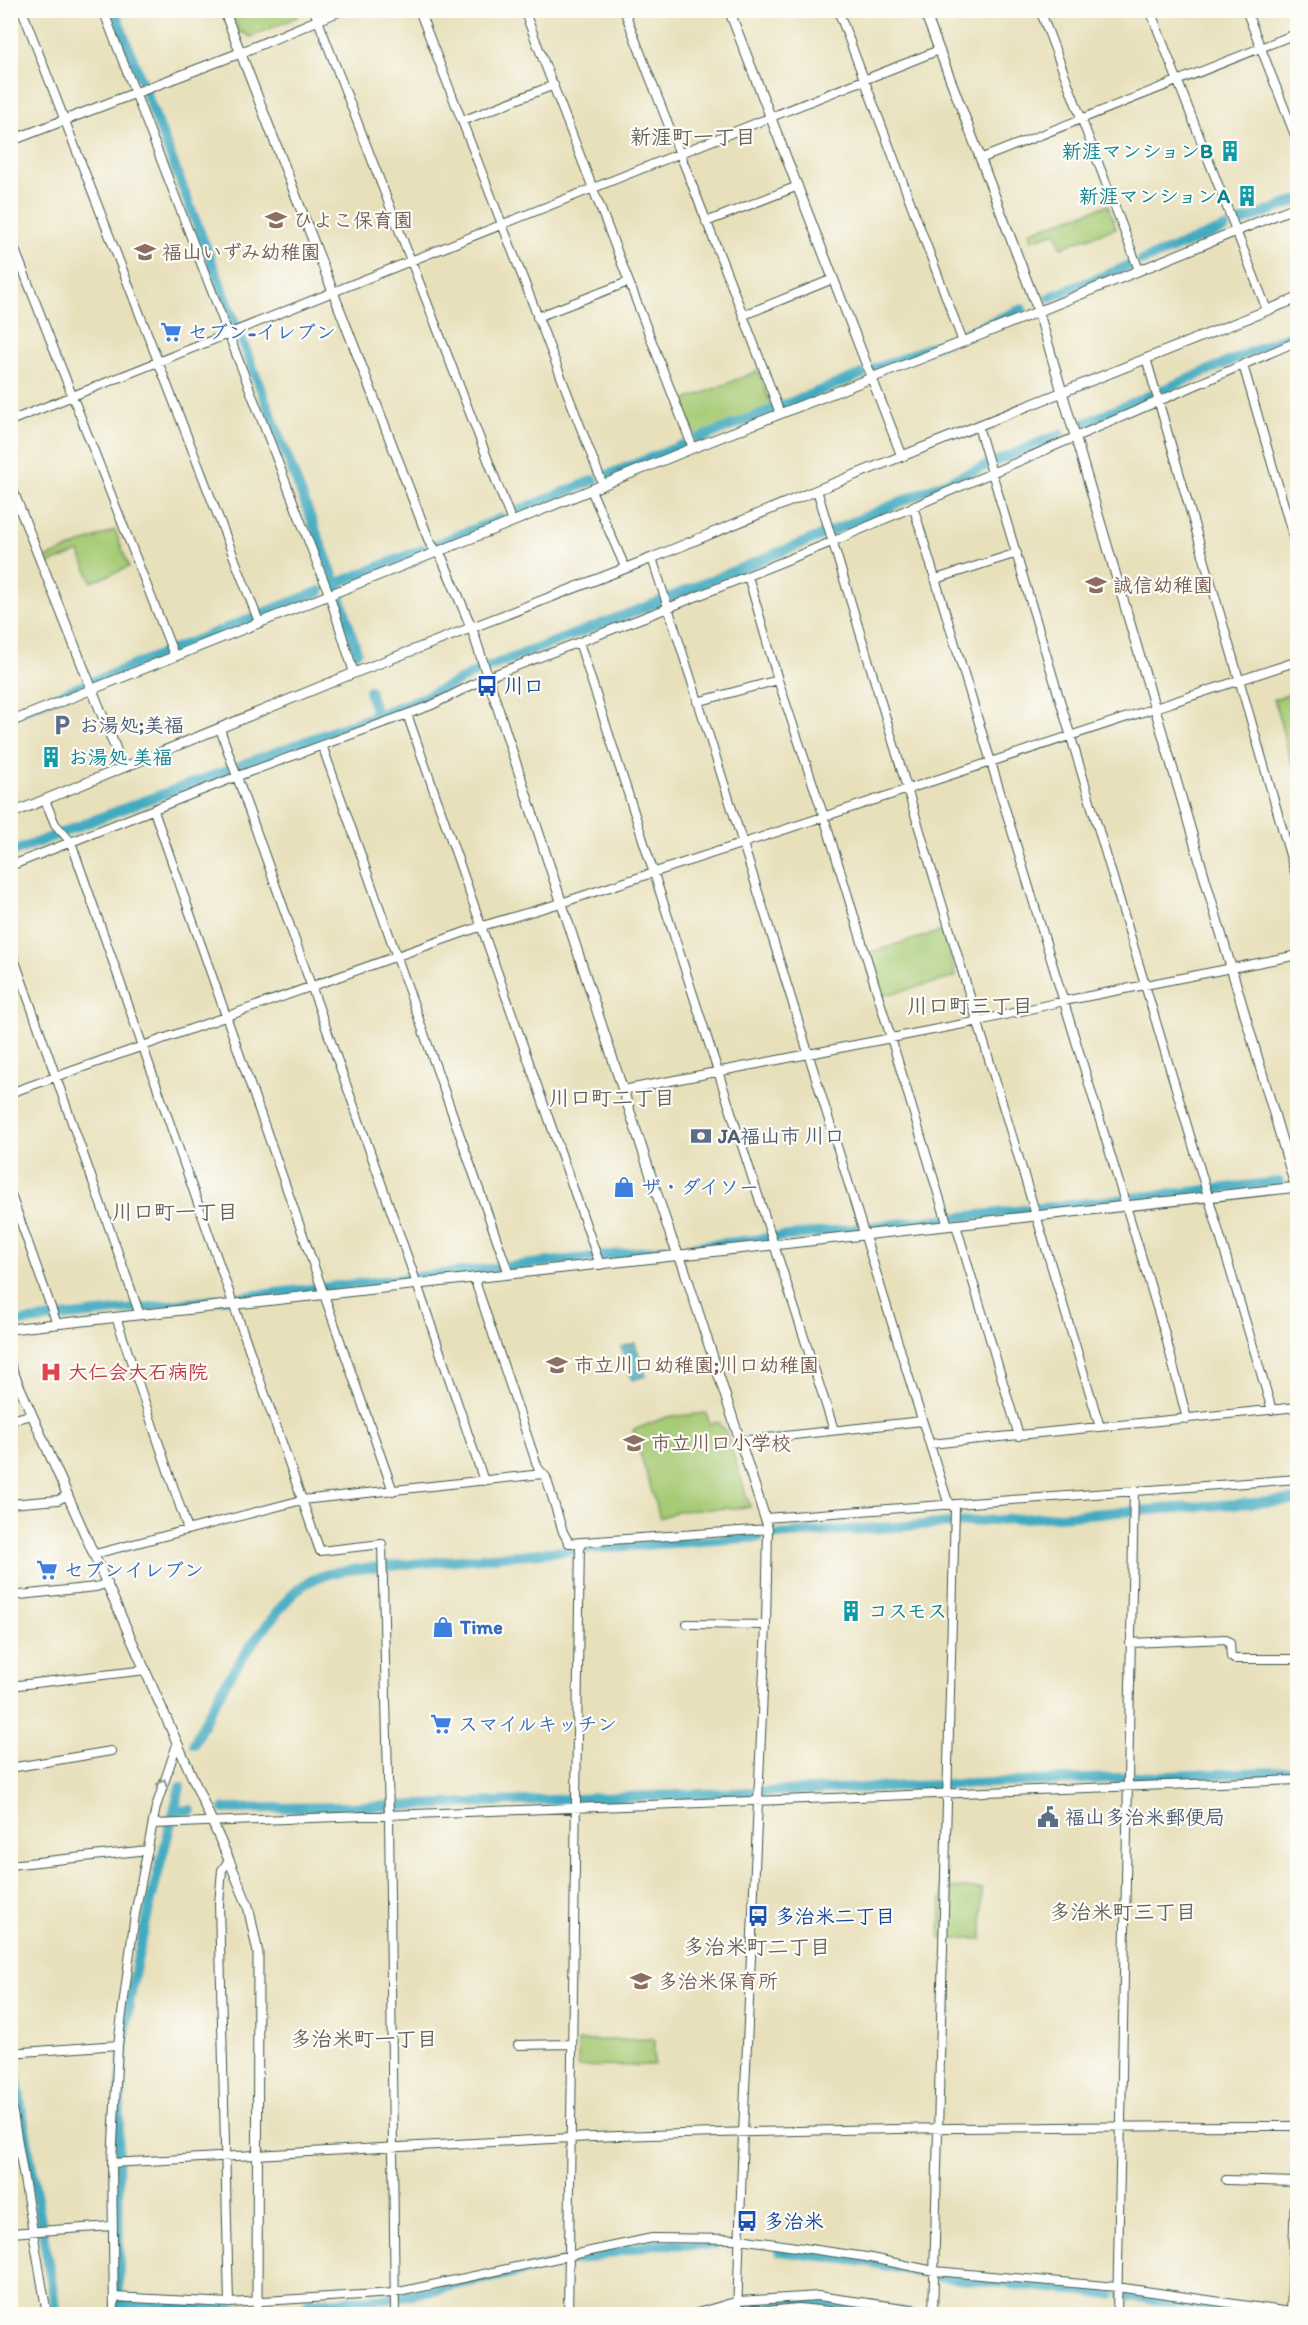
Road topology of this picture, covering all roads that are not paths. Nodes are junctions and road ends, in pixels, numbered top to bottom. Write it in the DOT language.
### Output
graph roads {
  1 [pos="21,10"];
  2 [pos="103,10"];
  3 [pos="224,10"];
  4 [pos="314,10"];
  5 [pos="342,10"];
  6 [pos="419,10"];
  7 [pos="524,10"];
  8 [pos="624,10"];
  9 [pos="729,10"];
  10 [pos="838,10"];
  11 [pos="924,10"];
  12 [pos="1040,10"];
  13 [pos="1150,10"];
  14 [pos="1246,10"];
  15 [pos="317,20"];
  16 [pos="1298,33"];
  17 [pos="1261,48"];
  18 [pos="939,50"];
  19 [pos="240,53"];
  20 [pos="865,78"];
  21 [pos="1177,81"];
  22 [pos="554,85"];
  23 [pos="141,91"];
  24 [pos="771,116"];
  25 [pos="1082,120"];
  26 [pos="64,121"];
  27 [pos="462,121"];
  28 [pos="10,141"];
  29 [pos="1298,143"];
  30 [pos="678,153"];
  31 [pos="980,159"];
  32 [pos="798,186"];
  33 [pos="592,188"];
  34 [pos="1298,206"];
  35 [pos="706,222"];
  36 [pos="503,225"];
  37 [pos="1236,231"];
  38 [pos="10,237"];
  39 [pos="411,261"];
  40 [pos="1139,270"];
  41 [pos="833,279"];
  42 [pos="628,282"];
  43 [pos="333,292"];
  44 [pos="1298,298"];
  45 [pos="1038,310"];
  46 [pos="1267,310"];
  47 [pos="744,315"];
  48 [pos="537,317"];
  49 [pos="230,332"];
  50 [pos="1298,341"];
  51 [pos="963,342"];
  52 [pos="1146,358"];
  53 [pos="158,362"];
  54 [pos="1243,365"];
  55 [pos="871,379"];
  56 [pos="1062,392"];
  57 [pos="73,396"];
  58 [pos="1159,400"];
  59 [pos="780,414"];
  60 [pos="10,421"];
  61 [pos="978,426"];
  62 [pos="1077,436"];
  63 [pos="693,448"];
  64 [pos="902,456"];
  65 [pos="992,472"];
  66 [pos="10,484"];
  67 [pos="603,485"];
  68 [pos="591,490"];
  69 [pos="817,490"];
  70 [pos="913,506"];
  71 [pos="512,522"];
  72 [pos="834,541"];
  73 [pos="437,552"];
  74 [pos="1017,553"];
  75 [pos="1298,553"];
  76 [pos="652,558"];
  77 [pos="625,567"];
  78 [pos="748,576"];
  79 [pos="936,579"];
  80 [pos="335,592"];
  81 [pos="668,608"];
  82 [pos="259,622"];
  83 [pos="472,629"];
  84 [pos="579,642"];
  85 [pos="174,655"];
  86 [pos="1298,660"];
  87 [pos="354,673"];
  88 [pos="487,673"];
  89 [pos="778,680"];
  90 [pos="1238,682"];
  91 [pos="91,689"];
  92 [pos="697,702"];
  93 [pos="1156,708"];
  94 [pos="407,714"];
  95 [pos="10,722"];
  96 [pos="220,729"];
  97 [pos="1070,734"];
  98 [pos="322,745"];
  99 [pos="990,761"];
  100 [pos="123,767"];
  101 [pos="238,776"];
  102 [pos="908,788"];
  103 [pos="45,800"];
  104 [pos="154,811"];
  105 [pos="10,814"];
  106 [pos="824,816"];
  107 [pos="71,843"];
  108 [pos="742,843"];
  109 [pos="10,866"];
  110 [pos="653,872"];
  111 [pos="1298,883"];
  112 [pos="561,903"];
  113 [pos="482,926"];
  114 [pos="10,947"];
  115 [pos="1298,955"];
  116 [pos="397,957"];
  117 [pos="1231,967"];
  118 [pos="1145,985"];
  119 [pos="312,986"];
  120 [pos="1064,1001"];
  121 [pos="226,1016"];
  122 [pos="979,1021"];
  123 [pos="892,1038"];
  124 [pos="141,1047"];
  125 [pos="809,1053"];
  126 [pos="718,1072"];
  127 [pos="56,1076"];
  128 [pos="623,1090"];
  129 [pos="10,1093"];
  130 [pos="1297,1189"];
  131 [pos="10,1192"];
  132 [pos="1208,1197"];
  133 [pos="1127,1207"];
  134 [pos="1037,1216"];
  135 [pos="952,1226"];
  136 [pos="865,1236"];
  137 [pos="773,1245"];
  138 [pos="679,1256"];
  139 [pos="600,1265"];
  140 [pos="509,1274"];
  141 [pos="474,1278"];
  142 [pos="417,1284"];
  143 [pos="324,1295"];
  144 [pos="232,1305"];
  145 [pos="140,1315"];
  146 [pos="116,1317"];
  147 [pos="57,1324"];
  148 [pos="10,1329"];
  149 [pos="10,1365"];
  150 [pos="1298,1407"];
  151 [pos="1272,1410"];
  152 [pos="32,1415"];
  153 [pos="1187,1419"];
  154 [pos="10,1420"];
  155 [pos="922,1421"];
  156 [pos="1101,1427"];
  157 [pos="834,1430"];
  158 [pos="1019,1436"];
  159 [pos="739,1441"];
  160 [pos="930,1444"];
  161 [pos="542,1474"];
  162 [pos="1298,1479"];
  163 [pos="484,1481"];
  164 [pos="393,1491"];
  165 [pos="1134,1491"];
  166 [pos="68,1495"];
  167 [pos="302,1500"];
  168 [pos="10,1504"];
  169 [pos="951,1504"];
  170 [pos="765,1518"];
  171 [pos="768,1529"];
  172 [pos="188,1530"];
  173 [pos="580,1543"];
  174 [pos="95,1554"];
  175 [pos="108,1583"];
  176 [pos="10,1596"];
  177 [pos="687,1624"];
  178 [pos="766,1625"];
  179 [pos="1130,1643"];
  180 [pos="1298,1659"];
  181 [pos="146,1670"];
  182 [pos="10,1686"];
  183 [pos="177,1744"];
  184 [pos="111,1752"];
  185 [pos="10,1768"];
  186 [pos="1298,1780"];
  187 [pos="1127,1781"];
  188 [pos="947,1788"];
  189 [pos="758,1795"];
  190 [pos="576,1803"];
  191 [pos="389,1810"];
  192 [pos="213,1822"];
  193 [pos="154,1824"];
  194 [pos="148,1851"];
  195 [pos="229,1860"];
  196 [pos="10,1865"];
  197 [pos="118,2044"];
  198 [pos="573,2044"];
  199 [pos="518,2045"];
  200 [pos="14,2053"];
  201 [pos="10,2096"];
  202 [pos="1298,2106"];
  203 [pos="1120,2126"];
  204 [pos="1297,2126"];
  205 [pos="938,2128"];
  206 [pos="743,2133"];
  207 [pos="571,2138"];
  208 [pos="14,2142"];
  209 [pos="393,2147"];
  210 [pos="258,2155"];
  211 [pos="225,2157"];
  212 [pos="116,2163"];
  213 [pos="1226,2180"];
  214 [pos="1295,2182"];
  215 [pos="112,2226"];
  216 [pos="35,2231"];
  217 [pos="10,2233"];
  218 [pos="740,2239"];
  219 [pos="569,2255"];
  220 [pos="934,2271"];
  221 [pos="1117,2287"];
  222 [pos="394,2293"];
  223 [pos="118,2297"];
  224 [pos="257,2301"];
  225 [pos="229,2303"];
  226 [pos="817,2305"];
  227 [pos="736,2310"];
  228 [pos="932,2313"];
  229 [pos="1293,2313"];
  230 [pos="47,2314"];
  231 [pos="114,2314"];
  232 [pos="257,2314"];
  233 [pos="395,2314"];
  234 [pos="568,2314"];
  235 [pos="694,2314"];
  236 [pos="861,2314"];
  237 [pos="946,2314"];
  238 [pos="1117,2314"];
  1 -- 26 [label="street"];
  2 -- 23 [label="street"];
  3 -- 19 [label="street"];
  4 -- 15 [label="street"];
  5 -- 15 [label="street"];
  6 -- 27 [label="street"];
  7 -- 22 [label="street"];
  8 -- 30 [label="street"];
  9 -- 24 [label="street"];
  10 -- 20 [label="street"];
  11 -- 18 [label="street"];
  12 -- 25 [label="street"];
  13 -- 21 [label="street"];
  14 -- 17 [label="street"];
  15 -- 19 [label="street"];
  15 -- 39 [label="street"];
  16 -- 17 [label="street"];
  17 -- 21 [label="street"];
  17 -- 29 [label="street"];
  18 -- 20 [label="street"];
  18 -- 31 [label="street"];
  19 -- 23 [label="street"];
  19 -- 43 [label="street"];
  20 -- 24 [label="street"];
  20 -- 51 [label="street"];
  21 -- 25 [label="street"];
  21 -- 37 [label="street"];
  22 -- 27 [label="street"];
  22 -- 33 [label="street"];
  23 -- 26 [label="street"];
  23 -- 49 [label="street"];
  24 -- 30 [label="street"];
  24 -- 32 [label="street"];
  25 -- 31 [label="street"];
  25 -- 40 [label="street"];
  26 -- 28 [label="street"];
  26 -- 53 [label="street"];
  27 -- 36 [label="street"];
  30 -- 33 [label="street"];
  30 -- 35 [label="street"];
  31 -- 45 [label="street"];
  32 -- 35 [label="street"];
  32 -- 41 [label="street"];
  33 -- 36 [label="street"];
  33 -- 42 [label="street"];
  34 -- 37 [label="street"];
  35 -- 47 [label="street"];
  36 -- 39 [label="street"];
  36 -- 48 [label="street"];
  37 -- 40 [label="street"];
  37 -- 46 [label="street"];
  38 -- 57 [label="street"];
  39 -- 43 [label="street"];
  39 -- 71 [label="street"];
  40 -- 45 [label="street"];
  41 -- 47 [label="street"];
  41 -- 55 [label="street"];
  42 -- 48 [label="street"];
  42 -- 63 [label="street"];
  43 -- 49 [label="street"];
  43 -- 73 [label="street"];
  44 -- 46 [label="street"];
  45 -- 51 [label="street"];
  45 -- 56 [label="street"];
  46 -- 52 [label="street"];
  47 -- 59 [label="street"];
  48 -- 67 [label="street"];
  49 -- 53 [label="street"];
  49 -- 80 [label="street"];
  50 -- 54 [label="street"];
  51 -- 55 [label="street"];
  52 -- 56 [label="street"];
  52 -- 58 [label="street"];
  53 -- 57 [label="street"];
  53 -- 82 [label="street"];
  54 -- 58 [label="street"];
  54 -- 75 [label="street"];
  55 -- 59 [label="street"];
  55 -- 64 [label="street"];
  56 -- 61 [label="street"];
  56 -- 62 [label="street"];
  57 -- 60 [label="street"];
  57 -- 85 [label="street"];
  58 -- 62 [label="street"];
  58 -- 90 [label="street"];
  59 -- 63 [label="street"];
  61 -- 64 [label="street"];
  61 -- 65 [label="street"];
  62 -- 65 [label="street"];
  62 -- 93 [label="street"];
  63 -- 67 [label="street"];
  64 -- 69 [label="street"];
  65 -- 70 [label="street"];
  65 -- 74 [label="street"];
  66 -- 91 [label="street"];
  67 -- 68 [label="street"];
  68 -- 71 [label="street"];
  68 -- 77 [label="street"];
  69 -- 72 [label="street"];
  69 -- 76 [label="street"];
  70 -- 72 [label="street"];
  70 -- 79 [label="street"];
  71 -- 73 [label="street"];
  72 -- 78 [label="street"];
  72 -- 102 [label="street"];
  73 -- 80 [label="street"];
  73 -- 83 [label="street"];
  74 -- 79 [label="street"];
  74 -- 97 [label="street"];
  76 -- 77 [label="street"];
  76 -- 81 [label="street"];
  77 -- 83 [label="street"];
  78 -- 81 [label="street"];
  78 -- 89 [label="street"];
  79 -- 99 [label="street"];
  80 -- 82 [label="street"];
  80 -- 87 [label="street"];
  81 -- 84 [label="street"];
  81 -- 92 [label="street"];
  82 -- 85 [label="street"];
  83 -- 87 [label="street"];
  83 -- 88 [label="street"];
  84 -- 88 [label="street"];
  84 -- 110 [label="street"];
  85 -- 91 [label="street"];
  86 -- 90 [label="street"];
  87 -- 96 [label="street"];
  88 -- 94 [label="street"];
  88 -- 112 [label="street"];
  89 -- 92 [label="street"];
  89 -- 106 [label="street"];
  90 -- 93 [label="street"];
  90 -- 111 [label="street"];
  91 -- 95 [label="street"];
  91 -- 100 [label="street"];
  92 -- 108 [label="street"];
  93 -- 97 [label="street"];
  93 -- 117 [label="street"];
  94 -- 98 [label="street"];
  94 -- 113 [label="street"];
  96 -- 100 [label="street"];
  96 -- 101 [label="street"];
  97 -- 99 [label="street"];
  97 -- 118 [label="street"];
  98 -- 101 [label="street"];
  98 -- 116 [label="street"];
  99 -- 102 [label="street"];
  99 -- 120 [label="street"];
  100 -- 103 [label="street"];
  101 -- 104 [label="street"];
  101 -- 119 [label="street"];
  102 -- 106 [label="street"];
  102 -- 122 [label="street"];
  103 -- 105 [label="street"];
  103 -- 107 [label="street"];
  104 -- 107 [label="street"];
  104 -- 121 [label="street"];
  106 -- 108 [label="street"];
  106 -- 123 [label="street"];
  107 -- 109 [label="street"];
  107 -- 124 [label="street"];
  108 -- 110 [label="street"];
  108 -- 125 [label="street"];
  110 -- 112 [label="street"];
  110 -- 126 [label="street"];
  112 -- 113 [label="street"];
  112 -- 128 [label="street"];
  113 -- 116 [label="street"];
  113 -- 139 [label="street"];
  114 -- 127 [label="street"];
  115 -- 117 [label="street"];
  116 -- 119 [label="street"];
  116 -- 140 [label="street"];
  117 -- 118 [label="street"];
  117 -- 130 [label="street"];
  118 -- 120 [label="street"];
  118 -- 132 [label="street"];
  119 -- 121 [label="street"];
  119 -- 142 [label="street"];
  120 -- 122 [label="street"];
  120 -- 133 [label="street"];
  121 -- 124 [label="street"];
  121 -- 143 [label="street"];
  122 -- 123 [label="street"];
  122 -- 134 [label="street"];
  123 -- 125 [label="street"];
  123 -- 135 [label="street"];
  124 -- 127 [label="street"];
  124 -- 144 [label="street"];
  125 -- 126 [label="street"];
  125 -- 136 [label="street"];
  126 -- 128 [label="street"];
  126 -- 137 [label="street"];
  127 -- 129 [label="street"];
  127 -- 145 [label="street"];
  128 -- 138 [label="street"];
  130 -- 132 [label="street"];
  131 -- 147 [label="street"];
  132 -- 133 [label="street"];
  132 -- 151 [label="street"];
  133 -- 134 [label="street"];
  133 -- 153 [label="street"];
  134 -- 135 [label="street"];
  134 -- 156 [label="street"];
  135 -- 136 [label="street"];
  135 -- 158 [label="street"];
  136 -- 137 [label="street"];
  136 -- 155 [label="street"];
  137 -- 138 [label="street"];
  137 -- 157 [label="street"];
  138 -- 139 [label="street"];
  138 -- 159 [label="street"];
  139 -- 140 [label="street"];
  140 -- 141 [label="street"];
  141 -- 142 [label="street"];
  141 -- 161 [label="street"];
  142 -- 143 [label="street"];
  142 -- 163 [label="street"];
  143 -- 144 [label="street"];
  143 -- 164 [label="street"];
  144 -- 145 [label="street"];
  144 -- 167 [label="street"];
  145 -- 146 [label="street"];
  146 -- 147 [label="street"];
  146 -- 172 [label="street"];
  147 -- 148 [label="street"];
  149 -- 152 [label="street"];
  150 -- 151 [label="street"];
  151 -- 153 [label="street"];
  152 -- 154 [label="street"];
  152 -- 166 [label="street"];
  153 -- 156 [label="street"];
  155 -- 157 [label="street"];
  155 -- 160 [label="street"];
  156 -- 158 [label="street"];
  157 -- 159 [label="street"];
  158 -- 160 [label="street"];
  159 -- 170 [label="street"];
  160 -- 169 [label="street"];
  161 -- 163 [label="street"];
  161 -- 173 [label="street"];
  162 -- 165 [label="street"];
  163 -- 164 [label="street"];
  164 -- 167 [label="street"];
  165 -- 169 [label="street"];
  165 -- 179 [label="street"];
  166 -- 168 [label="street"];
  166 -- 174 [label="street"];
  167 -- 172 [label="street"];
  167 -- 191 [label="street"];
  169 -- 170 [label="street"];
  169 -- 188 [label="street"];
  170 -- 171 [label="street"];
  171 -- 173 [label="street"];
  171 -- 178 [label="street"];
  172 -- 174 [label="street"];
  173 -- 190 [label="street"];
  174 -- 175 [label="street"];
  175 -- 176 [label="street"];
  175 -- 181 [label="street"];
  177 -- 178 [label="street"];
  178 -- 189 [label="street"];
  179 -- 180 [label="street"];
  179 -- 187 [label="street"];
  181 -- 182 [label="street"];
  181 -- 183 [label="street"];
  183 -- 192 [label="street"];
  193 -- 183 [label="street, one-way"];
  184 -- 185 [label="street"];
  186 -- 187 [label="street"];
  187 -- 188 [label="street"];
  187 -- 203 [label="street"];
  188 -- 189 [label="street"];
  188 -- 205 [label="street"];
  189 -- 190 [label="street"];
  189 -- 206 [label="street"];
  190 -- 191 [label="street"];
  190 -- 198 [label="street"];
  191 -- 192 [label="street"];
  191 -- 209 [label="street"];
  192 -- 193 [label="street"];
  192 -- 195 [label="street"];
  193 -- 194 [label="street"];
  194 -- 196 [label="street"];
  194 -- 197 [label="street"];
  195 -- 210 [label="street"];
  195 -- 211 [label="street"];
  197 -- 200 [label="street"];
  197 -- 212 [label="street"];
  198 -- 199 [label="street"];
  198 -- 207 [label="street"];
  201 -- 208 [label="street"];
  202 -- 204 [label="street"];
  203 -- 204 [label="street"];
  203 -- 205 [label="street"];
  203 -- 221 [label="street"];
  204 -- 214 [label="street"];
  205 -- 206 [label="street"];
  205 -- 220 [label="street"];
  206 -- 207 [label="street"];
  206 -- 218 [label="street"];
  207 -- 209 [label="street"];
  207 -- 219 [label="street"];
  208 -- 216 [label="street"];
  209 -- 210 [label="street"];
  209 -- 222 [label="street"];
  210 -- 211 [label="street"];
  210 -- 224 [label="street"];
  211 -- 212 [label="street"];
  211 -- 225 [label="street"];
  212 -- 215 [label="street"];
  213 -- 214 [label="street"];
  214 -- 229 [label="street"];
  215 -- 216 [label="street"];
  215 -- 223 [label="street"];
  216 -- 217 [label="street"];
  216 -- 230 [label="street"];
  218 -- 219 [label="street"];
  218 -- 220 [label="street"];
  218 -- 227 [label="street"];
  219 -- 222 [label="street"];
  219 -- 234 [label="street"];
  220 -- 221 [label="street"];
  220 -- 228 [label="street"];
  221 -- 229 [label="street"];
  221 -- 238 [label="street"];
  222 -- 224 [label="street"];
  222 -- 233 [label="street"];
  223 -- 225 [label="street"];
  223 -- 231 [label="street"];
  224 -- 225 [label="street"];
  224 -- 232 [label="street"];
  226 -- 227 [label="street"];
  226 -- 227 [label="street"];
  226 -- 228 [label="street"];
  226 -- 236 [label="street"];
  227 -- 235 [label="street"];
  228 -- 237 [label="street"];
}
